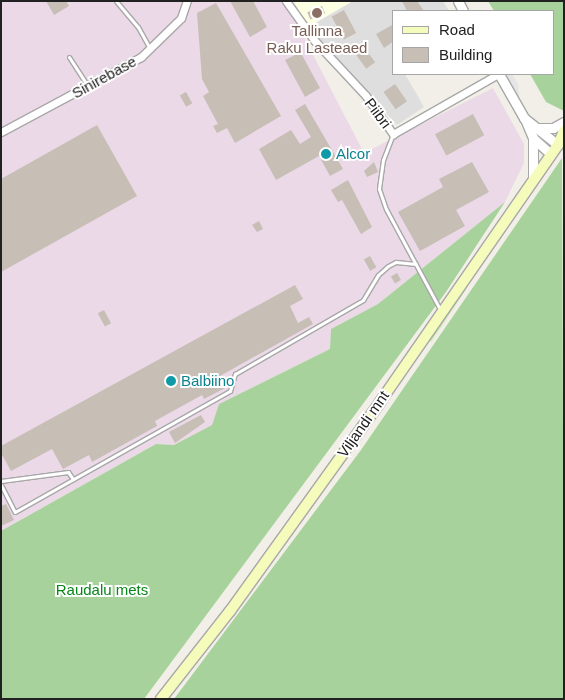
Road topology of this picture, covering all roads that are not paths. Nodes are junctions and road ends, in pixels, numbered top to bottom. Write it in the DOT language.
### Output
graph roads {
  1 [pos="116,1"];
  2 [pos="187,1"];
  3 [pos="286,1"];
  4 [pos="150,48"];
  5 [pos="69,57"];
  6 [pos="496,75"];
  7 [pos="499,75"];
  8 [pos="88,87"];
  9 [pos="524,118"];
  10 [pos="564,122"];
  11 [pos="535,128"];
  12 [pos="564,131"];
  13 [pos="1,132"];
  14 [pos="394,134"];
  15 [pos="533,138"];
  16 [pos="562,145"];
  17 [pos="551,154"];
  18 [pos="533,180"];
  19 [pos="416,264"];
  20 [pos="441,311"];
  21 [pos="73,480"];
  22 [pos="1,481"];
  23 [pos="1,485"];
  24 [pos="161,699"];
  1 -- 4 [label="lane"];
  2 -- 4 [label="street, Sinirebase"];
  3 -- 14 [label="street, Piibri"];
  4 -- 8 [label="street, Sinirebase"];
  5 -- 8 [label="lane"];
  6 -- 14 [label="street, Piibri"];
  7 -- 9 [label="street"];
  8 -- 13 [label="street, Sinirebase"];
  9 -- 11 [label="street"];
  9 -- 15 [label="street"];
  10 -- 11 [label="street"];
  11 -- 16 [label="street"];
  12 -- 16 [label="main road, Viljandi mnt"];
  14 -- 19 [label="lane"];
  15 -- 17 [label="street"];
  15 -- 18 [label="street"];
  16 -- 17 [label="main road, Viljandi mnt"];
  17 -- 18 [label="main road, Viljandi mnt"];
  18 -- 20 [label="main road, Viljandi mnt"];
  19 -- 20 [label="lane"];
  19 -- 21 [label="lane"];
  20 -- 24 [label="main road, Viljandi mnt"];
  21 -- 22 [label="lane"];
  21 -- 23 [label="lane"];
}
